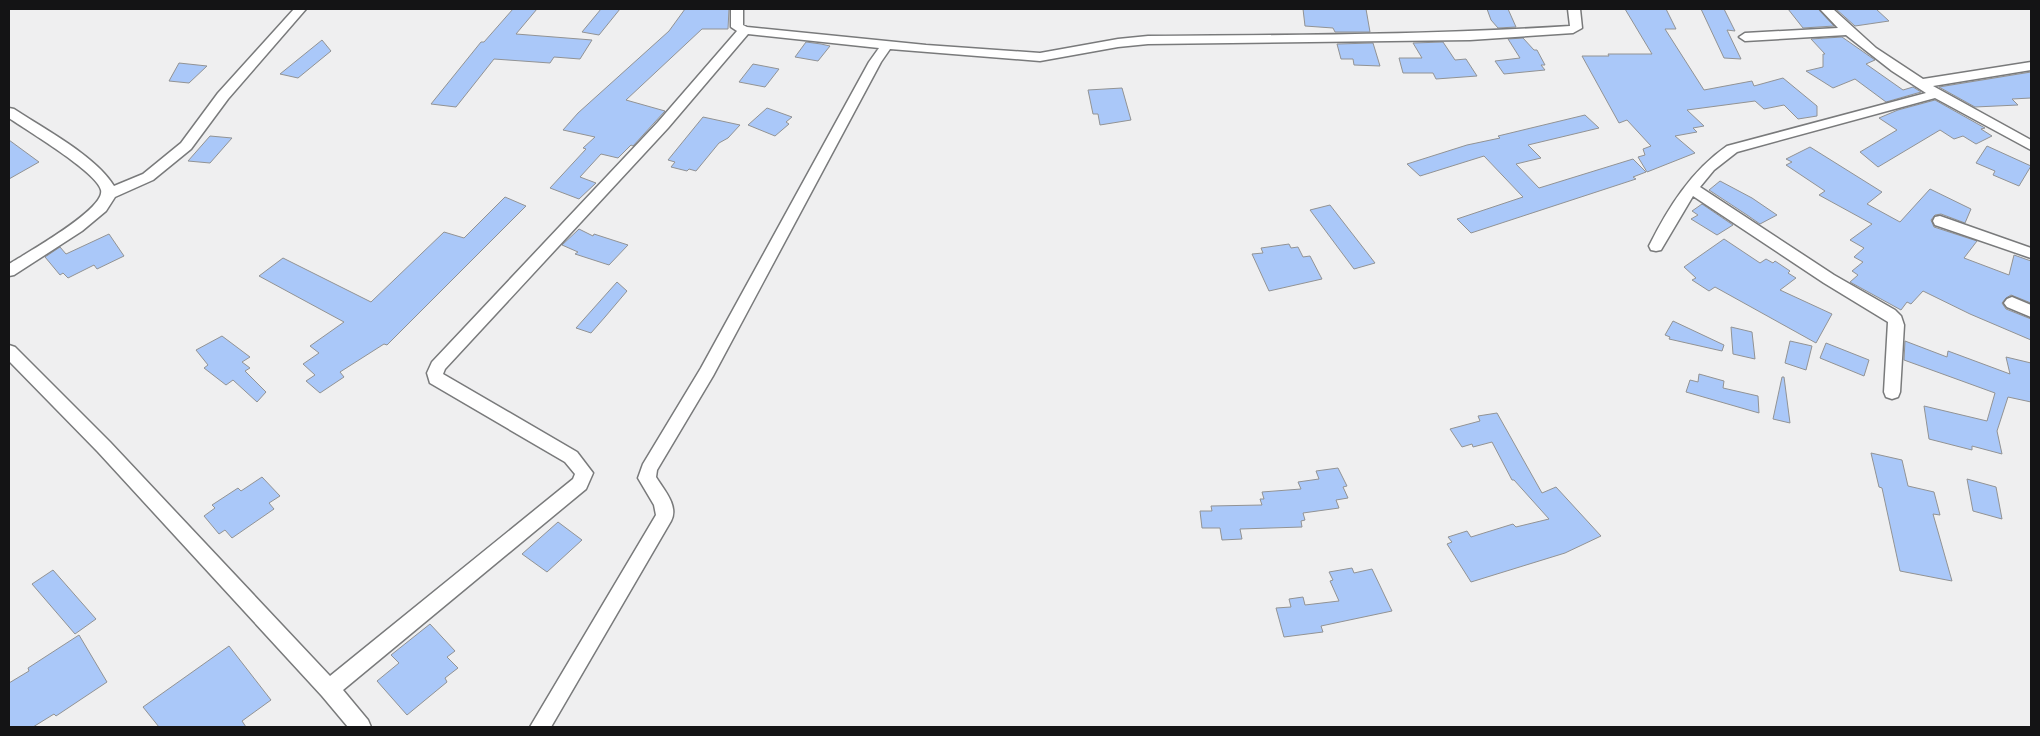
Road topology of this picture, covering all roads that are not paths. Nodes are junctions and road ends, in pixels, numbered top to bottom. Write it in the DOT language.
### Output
graph roads {
  1 [pos="300,9"];
  2 [pos="737,9"];
  3 [pos="1574,9"];
  4 [pos="1826,9"];
  5 [pos="744,30"];
  6 [pos="1846,31"];
  7 [pos="1745,37"];
  8 [pos="887,45"];
  9 [pos="2031,66"];
  10 [pos="1919,84"];
  11 [pos="1936,94"];
  12 [pos="9,112"];
  13 [pos="2031,146"];
  14 [pos="1692,189"];
  15 [pos="109,194"];
  16 [pos="1940,221"];
  17 [pos="1656,246"];
  18 [pos="2031,253"];
  19 [pos="9,271"];
  20 [pos="2012,303"];
  21 [pos="2031,310"];
  22 [pos="9,351"];
  23 [pos="1892,392"];
  24 [pos="329,690"];
  25 [pos="361,727"];
  26 [pos="540,727"];
  1 -- 15 [label="street"];
  2 -- 5 [label="street"];
  3 -- 8 [label="street"];
  4 -- 6 [label="street"];
  5 -- 8 [label="street"];
  5 -- 24 [label="street"];
  6 -- 7 [label="street"];
  6 -- 10 [label="street"];
  8 -- 26 [label="street"];
  9 -- 10 [label="street"];
  10 -- 11 [label="street"];
  11 -- 13 [label="street"];
  11 -- 14 [label="street"];
  12 -- 15 [label="street"];
  14 -- 17 [label="street"];
  14 -- 23 [label="street"];
  15 -- 19 [label="street"];
  16 -- 18 [label="street"];
  20 -- 21 [label="street"];
  22 -- 24 [label="street"];
  24 -- 25 [label="street"];
}
